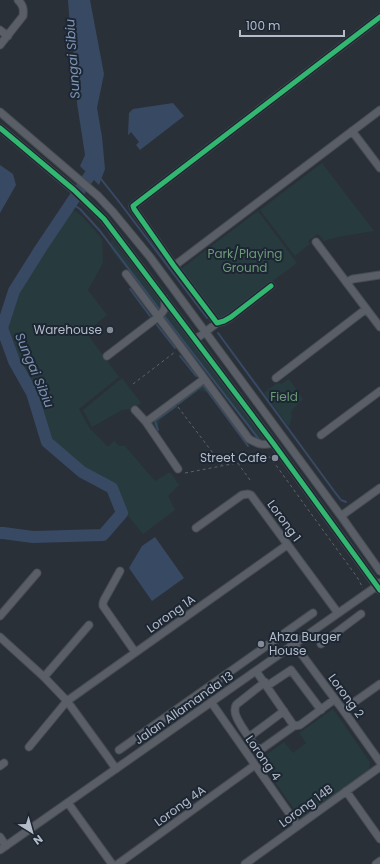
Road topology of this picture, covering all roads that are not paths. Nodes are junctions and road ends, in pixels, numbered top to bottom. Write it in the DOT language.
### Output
graph roads {
  1 [pos="18,0"];
  2 [pos="380,17"];
  3 [pos="0,30"];
  4 [pos="8,36"];
  5 [pos="0,45"];
  6 [pos="380,110"];
  7 [pos="0,112"];
  8 [pos="0,128"];
  9 [pos="352,131"];
  10 [pos="380,168"];
  11 [pos="316,242"];
  12 [pos="174,266"];
  13 [pos="126,274"];
  14 [pos="380,275"];
  15 [pos="346,282"];
  16 [pos="271,286"];
  17 [pos="164,298"];
  18 [pos="366,309"];
  19 [pos="158,317"];
  20 [pos="217,323"];
  21 [pos="380,327"];
  22 [pos="204,332"];
  23 [pos="196,340"];
  24 [pos="107,356"];
  25 [pos="276,378"];
  26 [pos="204,379"];
  27 [pos="380,391"];
  28 [pos="135,410"];
  29 [pos="146,422"];
  30 [pos="321,435"];
  31 [pos="273,443"];
  32 [pos="179,471"];
  33 [pos="380,488"];
  34 [pos="341,516"];
  35 [pos="196,528"];
  36 [pos="288,545"];
  37 [pos="120,571"];
  38 [pos="380,571"];
  39 [pos="37,573"];
  40 [pos="379,586"];
  41 [pos="313,613"];
  42 [pos="338,613"];
  43 [pos="361,614"];
  44 [pos="0,616"];
  45 [pos="324,624"];
  46 [pos="89,625"];
  47 [pos="332,636"];
  48 [pos="0,637"];
  49 [pos="294,644"];
  50 [pos="321,644"];
  51 [pos="135,652"];
  52 [pos="256,653"];
  53 [pos="265,665"];
  54 [pos="256,671"];
  55 [pos="44,677"];
  56 [pos="266,684"];
  57 [pos="380,684"];
  58 [pos="335,699"];
  59 [pos="67,701"];
  60 [pos="211,702"];
  61 [pos="321,710"];
  62 [pos="343,710"];
  63 [pos="284,711"];
  64 [pos="294,726"];
  65 [pos="152,727"];
  66 [pos="249,737"];
  67 [pos="161,738"];
  68 [pos="29,747"];
  69 [pos="119,750"];
  70 [pos="380,762"];
  71 [pos="255,765"];
  72 [pos="380,767"];
  73 [pos="116,769"];
  74 [pos="346,791"];
  75 [pos="68,803"];
  76 [pos="298,826"];
  77 [pos="0,837"];
  78 [pos="380,840"];
  79 [pos="3,848"];
  80 [pos="380,861"];
  81 [pos="112,864"];
  82 [pos="118,864"];
  83 [pos="245,864"];
  84 [pos="376,864"];
  1 -- 4 [label="street"];
  2 -- 12 [label="street"];
  3 -- 4 [label="street"];
  4 -- 5 [label="street"];
  6 -- 9 [label="street"];
  7 -- 22 [label="street"];
  8 -- 17 [label="street"];
  9 -- 10 [label="street"];
  9 -- 12 [label="street"];
  11 -- 15 [label="street"];
  12 -- 20 [label="street"];
  13 -- 19 [label="street"];
  14 -- 15 [label="street"];
  15 -- 18 [label="street"];
  16 -- 20 [label="street"];
  17 -- 19 [label="street"];
  17 -- 23 [label="street"];
  18 -- 21 [label="street"];
  18 -- 25 [label="street"];
  19 -- 24 [label="street"];
  19 -- 26 [label="street"];
  20 -- 22 [label="street"];
  22 -- 23 [label="street"];
  22 -- 34 [label="street"];
  23 -- 31 [label="street"];
  26 -- 29 [label="street"];
  26 -- 31 [label="street"];
  27 -- 30 [label="street"];
  28 -- 29 [label="street"];
  29 -- 32 [label="street"];
  31 -- 40 [label="street"];
  33 -- 34 [label="street"];
  34 -- 38 [label="street"];
  35 -- 36 [label="street, Lorong 1"];
  36 -- 42 [label="street, Lorong 1"];
  36 -- 51 [label="street, Lorong 1A"];
  37 -- 51 [label="street"];
  39 -- 44 [label="street"];
  40 -- 42 [label="street, Jalan Allamanda 13"];
  41 -- 52 [label="street"];
  42 -- 45 [label="street, Jalan Allamanda 13"];
  43 -- 47 [label="street"];
  45 -- 47 [label="street"];
  45 -- 49 [label="street, Jalan Allamanda 13"];
  46 -- 55 [label="street"];
  47 -- 50 [label="street"];
  48 -- 55 [label="street"];
  49 -- 53 [label="street, Jalan Allamanda 13"];
  49 -- 58 [label="street, Lorong 2"];
  51 -- 59 [label="street, Lorong 1A"];
  52 -- 53 [label="street"];
  52 -- 65 [label="street"];
  53 -- 54 [label="street, Jalan Allamanda 13"];
  54 -- 56 [label="street"];
  54 -- 60 [label="street, Jalan Allamanda 13"];
  55 -- 59 [label="street"];
  56 -- 61 [label="street"];
  56 -- 63 [label="street"];
  56 -- 66 [label="street"];
  57 -- 62 [label="street"];
  58 -- 61 [label="street"];
  58 -- 62 [label="street, Lorong 2"];
  59 -- 68 [label="street, Lorong 1A"];
  59 -- 73 [label="street"];
  60 -- 67 [label="street, Jalan Allamanda 13"];
  60 -- 71 [label="street, Lorong 4"];
  61 -- 64 [label="street"];
  62 -- 70 [label="street, Lorong 2"];
  63 -- 64 [label="street"];
  63 -- 66 [label="street"];
  64 -- 66 [label="street"];
  65 -- 67 [label="street"];
  65 -- 69 [label="street"];
  67 -- 73 [label="street, Jalan Allamanda 13"];
  71 -- 76 [label="street, Lorong 4"];
  71 -- 82 [label="street, Lorong 4A"];
  72 -- 74 [label="street, Lorong 14B"];
  73 -- 75 [label="street, Jalan Allamanda 13"];
  74 -- 76 [label="street, Lorong 14B"];
  74 -- 78 [label="street"];
  75 -- 79 [label="street, Jalan Allamanda 13"];
  75 -- 81 [label="street"];
  76 -- 83 [label="street, Lorong 14B"];
  77 -- 79 [label="street"];
  80 -- 84 [label="street"];
}
